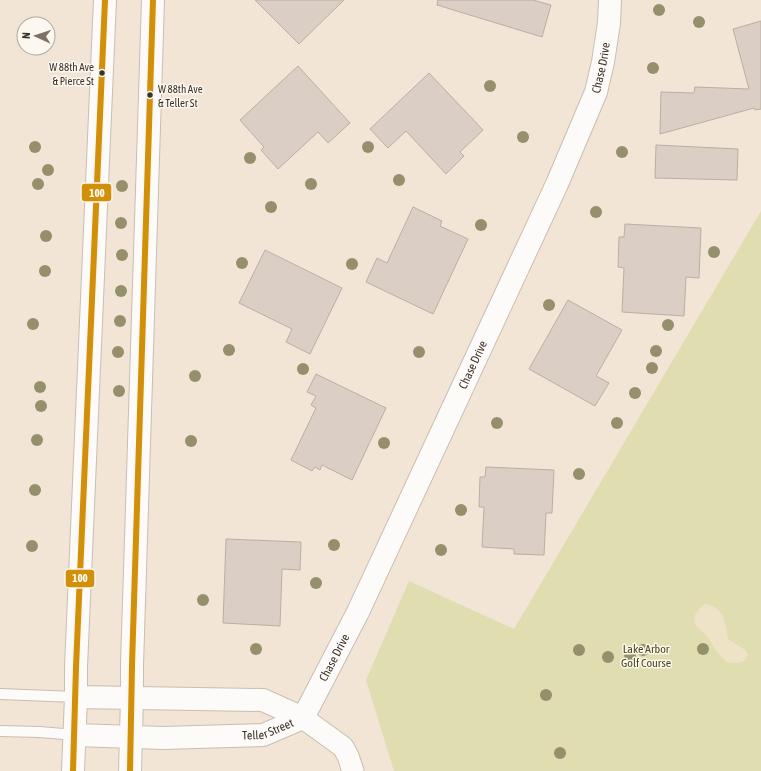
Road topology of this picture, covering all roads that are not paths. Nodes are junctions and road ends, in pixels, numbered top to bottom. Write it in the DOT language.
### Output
graph roads {
  1 [pos="105,0"];
  2 [pos="153,0"];
  3 [pos="610,0"];
  4 [pos="0,694"];
  5 [pos="76,696"];
  6 [pos="132,697"];
  7 [pos="302,718"];
  8 [pos="0,731"];
  9 [pos="74,735"];
  10 [pos="131,737"];
  11 [pos="73,771"];
  12 [pos="130,771"];
  13 [pos="353,771"];
  1 -- 5 [label="main road"];
  2 -- 6 [label="main road"];
  3 -- 7 [label="main road, Chase Drive"];
  4 -- 5 [label="lane"];
  5 -- 6 [label="main road, Teller Street"];
  5 -- 9 [label="main road"];
  6 -- 7 [label="main road, Teller Street"];
  6 -- 10 [label="main road"];
  7 -- 10 [label="main road, Teller Street"];
  7 -- 13 [label="street"];
  8 -- 9 [label="lane"];
  9 -- 10 [label="main road, Teller Street"];
  9 -- 11 [label="main road"];
  10 -- 12 [label="main road"];
}
